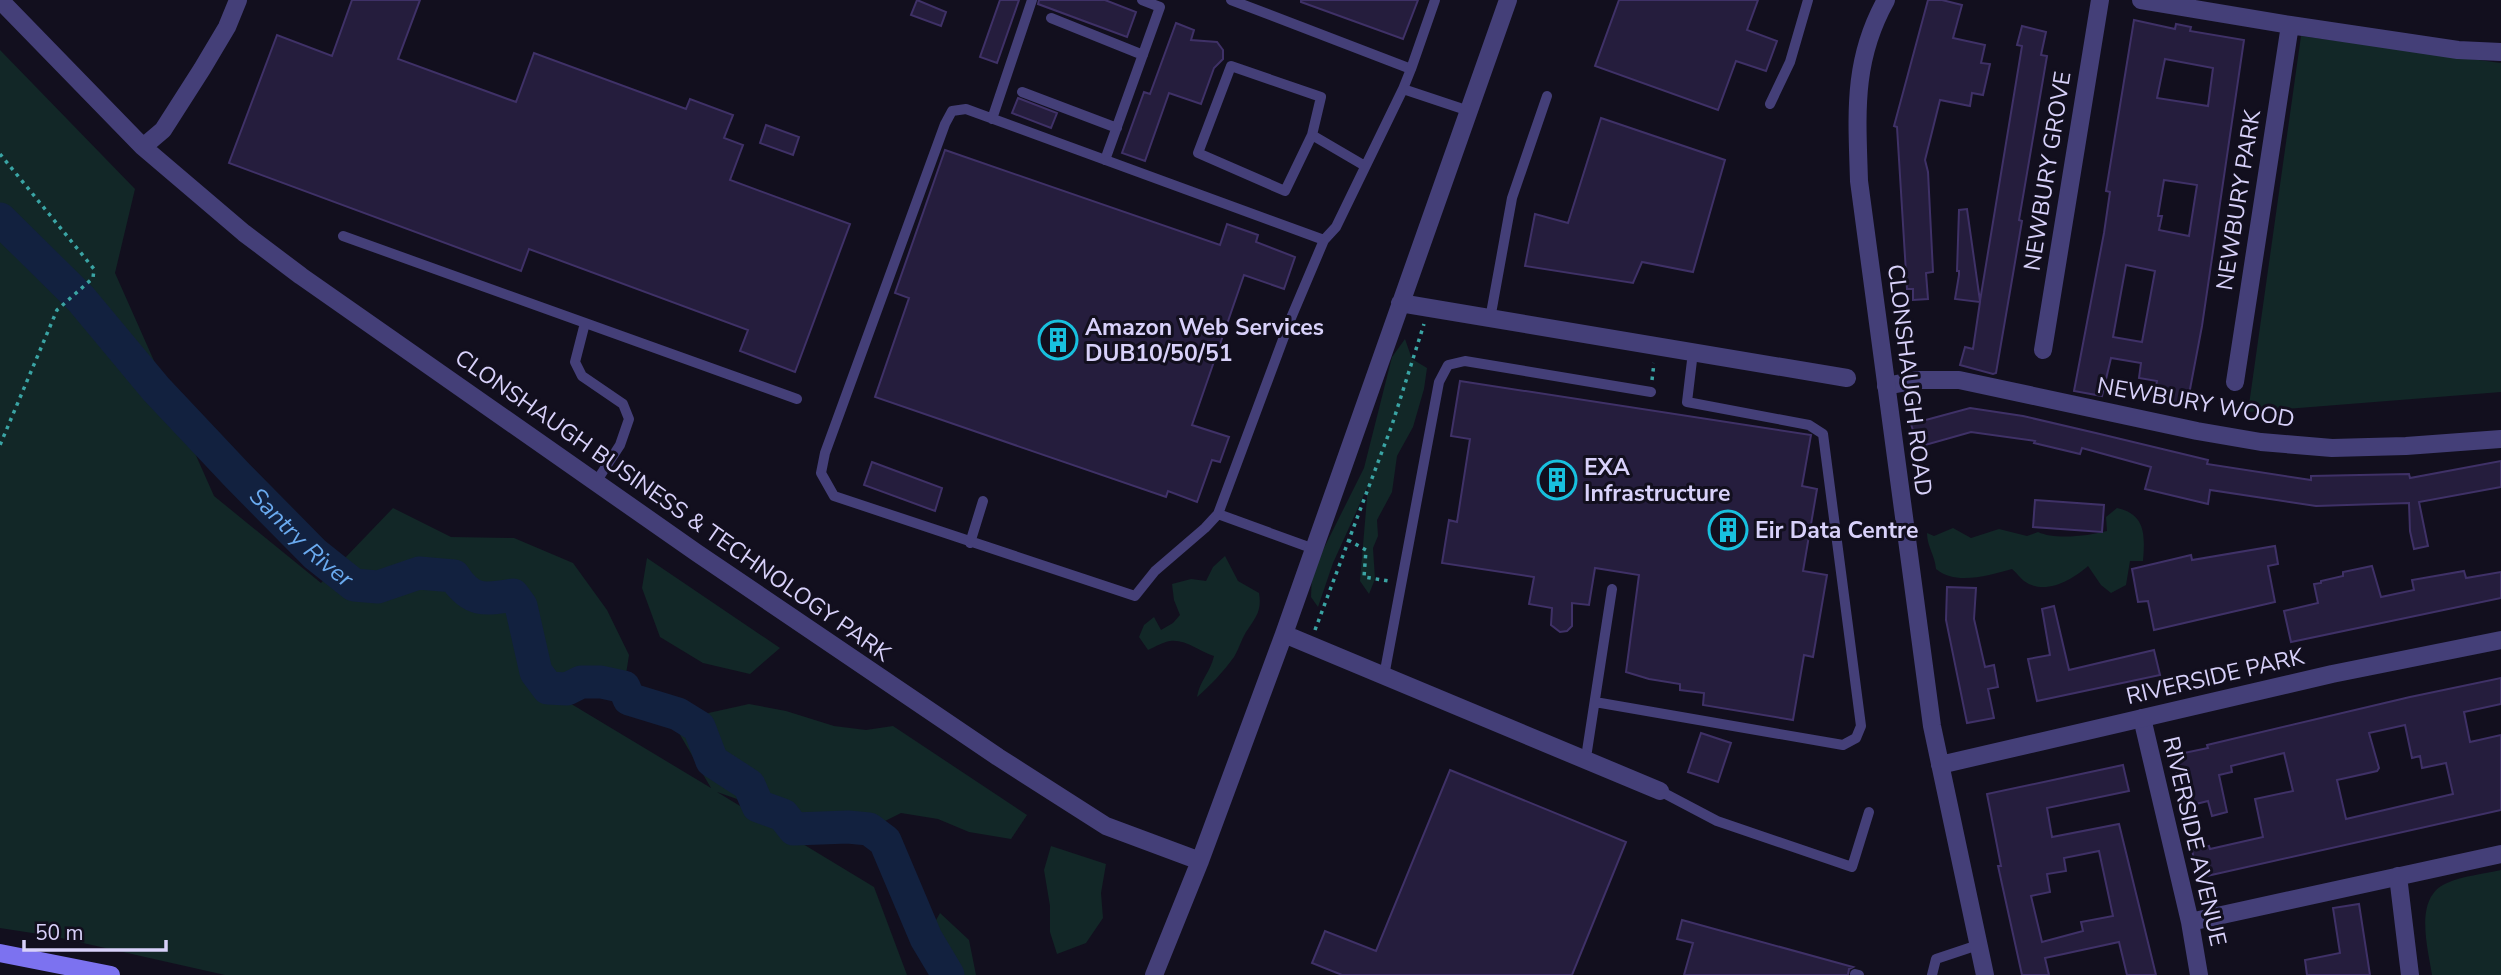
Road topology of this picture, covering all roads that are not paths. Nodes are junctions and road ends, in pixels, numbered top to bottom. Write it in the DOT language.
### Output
graph roads {
  1 [pos="0,0"];
  2 [pos="238,0"];
  3 [pos="1032,0"];
  4 [pos="1142,0"];
  5 [pos="1231,0"];
  6 [pos="1435,0"];
  7 [pos="1508,0"];
  8 [pos="1808,0"];
  9 [pos="1886,0"];
  10 [pos="2100,0"];
  11 [pos="2141,0"];
  12 [pos="1051,18"];
  13 [pos="2290,25"];
  14 [pos="2501,52"];
  15 [pos="1143,54"];
  16 [pos="1411,69"];
  17 [pos="1403,89"];
  18 [pos="1022,92"];
  19 [pos="1547,96"];
  20 [pos="1770,104"];
  21 [pos="1469,111"];
  22 [pos="992,119"];
  23 [pos="1116,128"];
  24 [pos="1312,135"];
  25 [pos="143,147"];
  26 [pos="1105,160"];
  27 [pos="1365,166"];
  28 [pos="343,236"];
  29 [pos="1324,240"];
  30 [pos="1400,303"];
  31 [pos="1490,319"];
  32 [pos="585,323"];
  33 [pos="2043,349"];
  34 [pos="1693,352"];
  35 [pos="1847,378"];
  36 [pos="2235,382"];
  37 [pos="1886,386"];
  38 [pos="1651,392"];
  39 [pos="797,399"];
  40 [pos="2501,439"];
  41 [pos="596,482"];
  42 [pos="983,501"];
  43 [pos="1218,514"];
  44 [pos="970,543"];
  45 [pos="1314,549"];
  46 [pos="1612,589"];
  47 [pos="1284,634"];
  48 [pos="2501,640"];
  49 [pos="1384,676"];
  50 [pos="1595,702"];
  51 [pos="2142,718"];
  52 [pos="1584,760"];
  53 [pos="1940,765"];
  54 [pos="1660,791"];
  55 [pos="1869,812"];
  56 [pos="2501,854"];
  57 [pos="1200,860"];
  58 [pos="2398,876"];
  59 [pos="2190,922"];
  60 [pos="1978,945"];
  61 [pos="0,953"];
  62 [pos="111,975"];
  63 [pos="1154,975"];
  64 [pos="1932,975"];
  65 [pos="1985,975"];
  66 [pos="2199,975"];
  67 [pos="2410,975"];
  1 -- 25 [label="street, CLONSHAUGH BUSINESS & TECHNOLOGY PARK"];
  2 -- 25 [label="street"];
  3 -- 22 [label="lane"];
  4 -- 15 [label="lane"];
  5 -- 16 [label="lane"];
  6 -- 16 [label="lane"];
  7 -- 21 [label="street"];
  8 -- 20 [label="lane"];
  9 -- 37 [label="street, CLONSHAUGH ROAD"];
  10 -- 33 [label="street, NEWBURY GROVE"];
  11 -- 13 [label="street"];
  12 -- 15 [label="lane"];
  13 -- 14 [label="street"];
  13 -- 36 [label="street, NEWBURY PARK"];
  15 -- 23 [label="lane"];
  16 -- 17 [label="lane"];
  17 -- 21 [label="lane"];
  17 -- 27 [label="lane"];
  18 -- 23 [label="lane"];
  19 -- 31 [label="lane"];
  21 -- 30 [label="street"];
  22 -- 26 [label="lane"];
  22 -- 44 [label="lane"];
  23 -- 26 [label="lane"];
  24 -- 24 [label="lane"];
  24 -- 27 [label="lane"];
  25 -- 41 [label="street, CLONSHAUGH BUSINESS & TECHNOLOGY PARK"];
  26 -- 29 [label="lane"];
  27 -- 29 [label="lane"];
  28 -- 32 [label="lane"];
  29 -- 43 [label="lane"];
  30 -- 31 [label="street"];
  30 -- 45 [label="street"];
  31 -- 34 [label="street"];
  32 -- 39 [label="lane"];
  32 -- 41 [label="lane"];
  34 -- 35 [label="street"];
  34 -- 50 [label="lane"];
  37 -- 40 [label="street, NEWBURY WOOD"];
  37 -- 53 [label="street, CLONSHAUGH ROAD"];
  38 -- 49 [label="lane"];
  41 -- 57 [label="street, CLONSHAUGH BUSINESS & TECHNOLOGY PARK"];
  42 -- 44 [label="lane"];
  43 -- 44 [label="lane"];
  43 -- 45 [label="lane"];
  45 -- 47 [label="street"];
  46 -- 50 [label="lane"];
  47 -- 49 [label="street"];
  47 -- 57 [label="street"];
  48 -- 51 [label="street, RIVERSIDE PARK"];
  49 -- 52 [label="street"];
  50 -- 52 [label="lane"];
  51 -- 53 [label="street, RIVERSIDE PARK"];
  51 -- 59 [label="street, RIVERSIDE AVENUE"];
  52 -- 54 [label="street"];
  53 -- 60 [label="street, CLONSHAUGH ROAD"];
  54 -- 55 [label="lane"];
  56 -- 58 [label="street"];
  57 -- 63 [label="street"];
  58 -- 59 [label="street"];
  58 -- 67 [label="street"];
  59 -- 66 [label="street, RIVERSIDE AVENUE"];
  60 -- 64 [label="lane"];
  60 -- 65 [label="street, CLONSHAUGH ROAD"];
  61 -- 62 [label="main road"];
}
